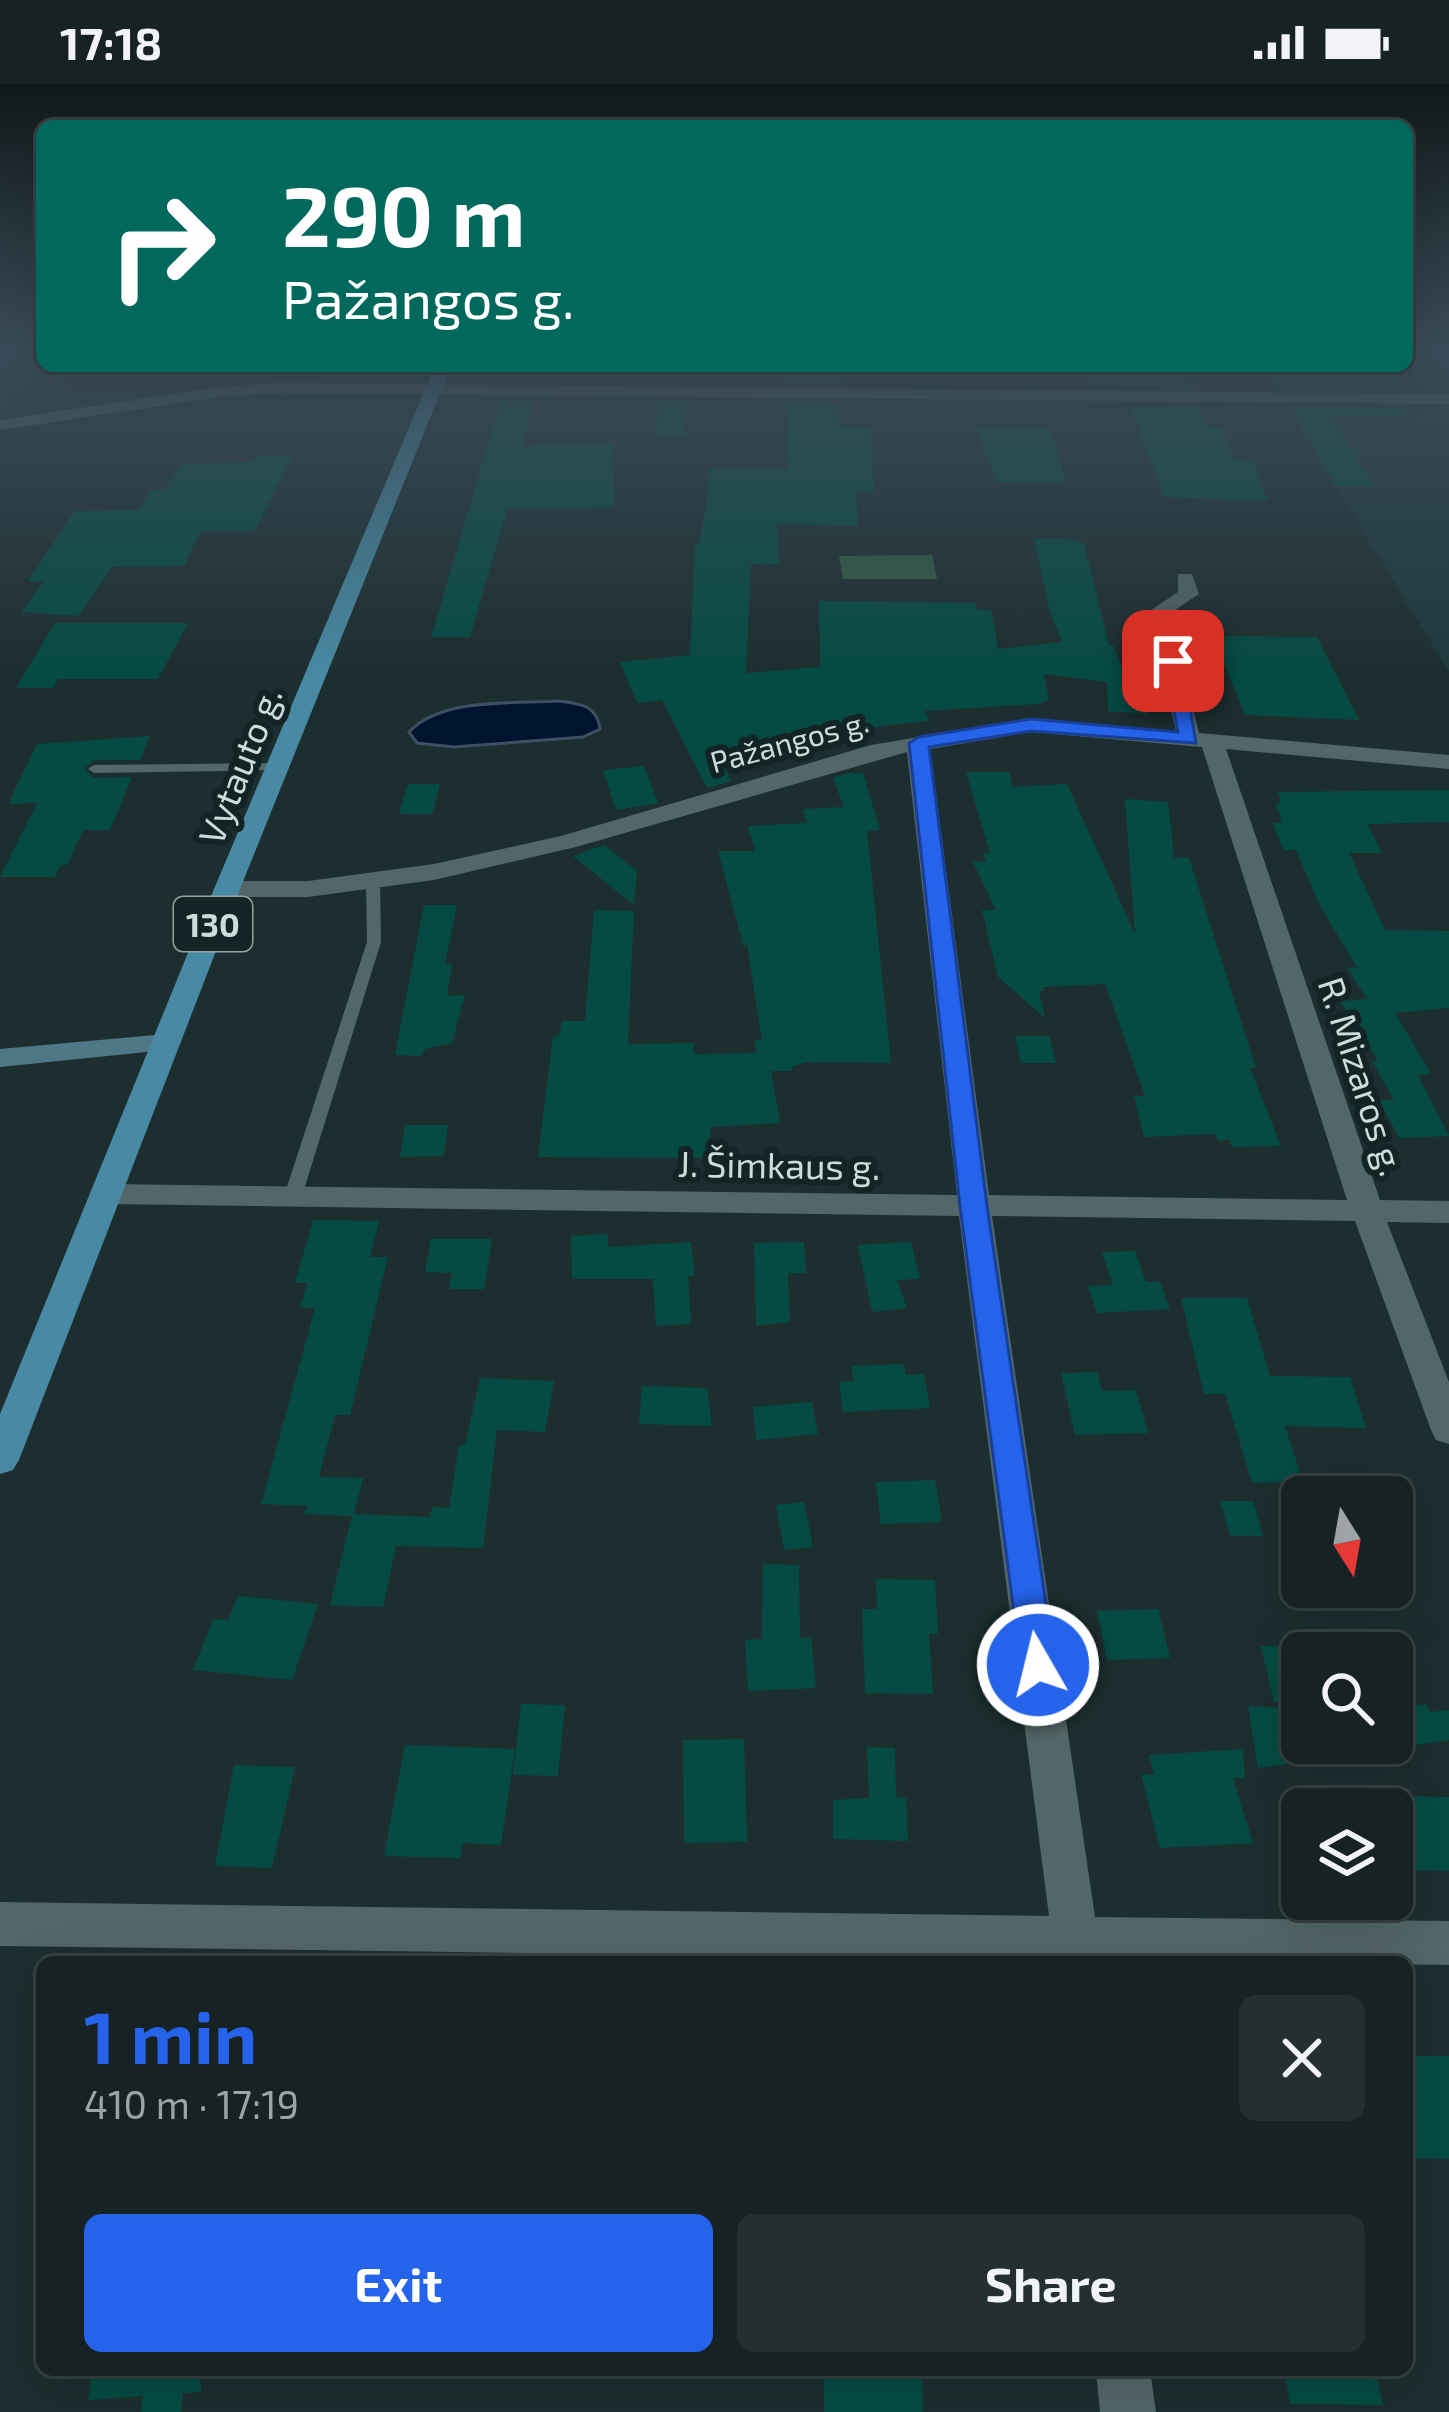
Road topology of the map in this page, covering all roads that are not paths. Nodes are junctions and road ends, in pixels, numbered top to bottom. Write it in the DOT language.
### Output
graph roads {
  1 [pos="405,458"];
  2 [pos="1185,578"];
  3 [pos="1201,741"];
  4 [pos="919,743"];
  5 [pos="1449,762"];
  6 [pos="277,767"];
  7 [pos="94,769"];
  8 [pos="373,881"];
  9 [pos="227,889"];
  10 [pos="166,1043"];
  11 [pos="0,1058"];
  12 [pos="109,1194"];
  13 [pos="293,1196"];
  14 [pos="974,1206"];
  15 [pos="1367,1211"];
  16 [pos="1449,1212"];
  17 [pos="1449,1430"];
  18 [pos="0,1460"];
  19 [pos="0,1924"];
  20 [pos="1449,1943"];
  21 [pos="1077,1952"];
  22 [pos="1124,2376"];
  23 [pos="1128,2412"];
  1 -- 6 [label="main road, Vytauto g. / 130"];
  2 -- 3 [label="street, R. Mizaros g."];
  3 -- 4 [label="street, Pažangos g."];
  3 -- 5 [label="street, Pažangos g."];
  3 -- 15 [label="street, R. Mizaros g."];
  4 -- 8 [label="street, Pažangos g."];
  4 -- 14 [label="street"];
  6 -- 7 [label="lane"];
  6 -- 9 [label="main road, Vytauto g. / 130"];
  8 -- 9 [label="street, Pažangos g."];
  8 -- 13 [label="lane"];
  9 -- 10 [label="main road, Vytauto g. / 130"];
  10 -- 11 [label="main road"];
  10 -- 12 [label="main road, Vytauto g. / 130"];
  12 -- 13 [label="street, J. Šimkaus g."];
  12 -- 18 [label="main road, Vytauto g. / 130"];
  13 -- 14 [label="street, J. Šimkaus g."];
  14 -- 15 [label="street, J. Šimkaus g."];
  14 -- 21 [label="street"];
  15 -- 16 [label="street, J. Šimkaus g."];
  15 -- 17 [label="street, R. Mizaros g."];
  19 -- 21 [label="street"];
  20 -- 21 [label="street"];
  22 -- 23 [label="street"];
}
